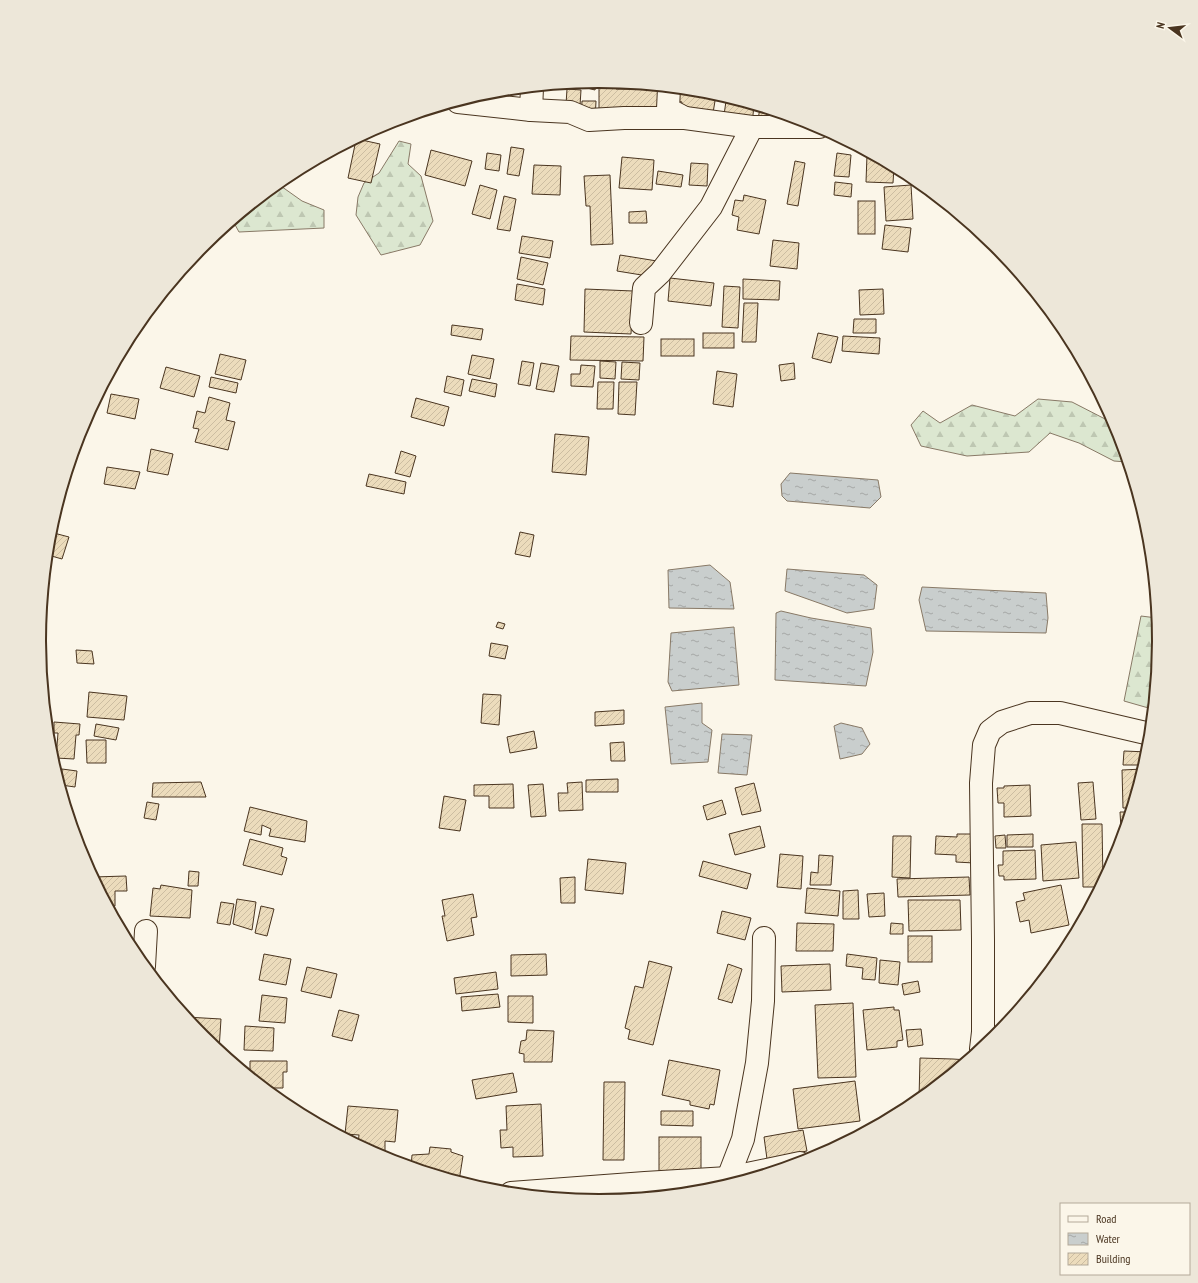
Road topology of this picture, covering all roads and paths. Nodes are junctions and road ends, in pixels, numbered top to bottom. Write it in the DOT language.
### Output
graph roads {
  1 [pos="532,93"];
  2 [pos="668,93"];
  3 [pos="471,103"];
  4 [pos="531,110"];
  5 [pos="684,118"];
  6 [pos="752,127"];
  7 [pos="801,127"];
  8 [pos="641,323"];
  9 [pos="1144,733"];
  10 [pos="146,931"];
  11 [pos="764,938"];
  12 [pos="145,957"];
  13 [pos="982,1040"];
  14 [pos="729,1179"];
  15 [pos="715,1182"];
  16 [pos="538,1191"];
  1 -- 4 [label="street"];
  2 -- 5 [label="street"];
  3 -- 4 [label="street"];
  4 -- 5 [label="street"];
  5 -- 6 [label="street"];
  6 -- 7 [label="street"];
  6 -- 8 [label="street"];
  9 -- 13 [label="street"];
  10 -- 12 [label="street"];
  11 -- 14 [label="street"];
  15 -- 16 [label="street"];
}
